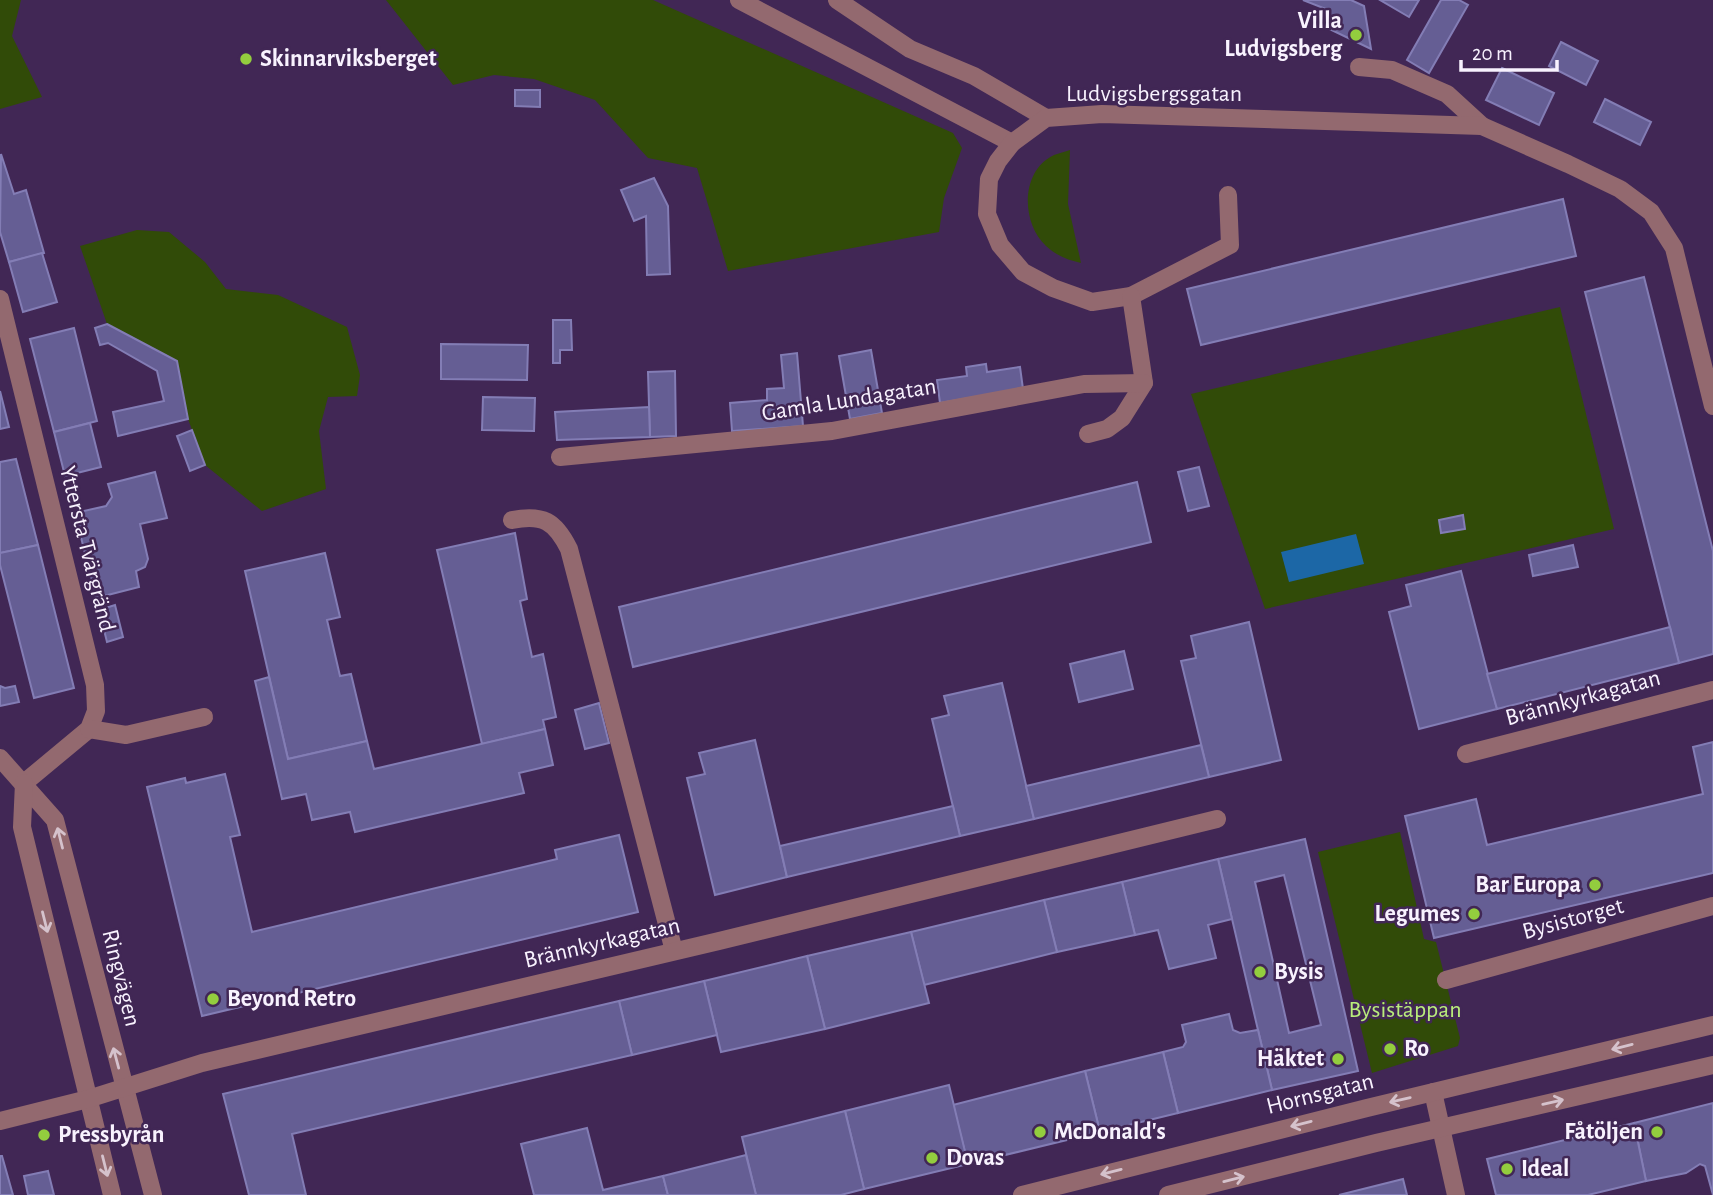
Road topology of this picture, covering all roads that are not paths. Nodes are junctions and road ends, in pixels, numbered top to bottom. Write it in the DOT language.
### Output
graph roads {
  1 [pos="739,0"];
  2 [pos="837,0"];
  3 [pos="1359,67"];
  4 [pos="1046,118"];
  5 [pos="1482,126"];
  6 [pos="1012,143"];
  7 [pos="1228,195"];
  8 [pos="1131,296"];
  9 [pos="0,299"];
  10 [pos="1144,383"];
  11 [pos="1713,406"];
  12 [pos="1087,434"];
  13 [pos="560,457"];
  14 [pos="512,520"];
  15 [pos="1713,690"];
  16 [pos="204,717"];
  17 [pos="89,729"];
  18 [pos="1466,754"];
  19 [pos="0,758"];
  20 [pos="24,783"];
  21 [pos="1217,819"];
  22 [pos="1713,906"];
  23 [pos="674,951"];
  24 [pos="1446,979"];
  25 [pos="1713,1025"];
  26 [pos="1713,1065"];
  27 [pos="124,1088"];
  28 [pos="1433,1092"];
  29 [pos="88,1099"];
  30 [pos="0,1121"];
  31 [pos="1441,1128"];
  32 [pos="112,1195"];
  33 [pos="153,1195"];
  34 [pos="1022,1195"];
  35 [pos="1168,1195"];
  36 [pos="1456,1195"];
  1 -- 6 [label="street"];
  2 -- 4 [label="street"];
  3 -- 5 [label="street, Ludvigsbergsgatan"];
  4 -- 5 [label="street, Ludvigsbergsgatan"];
  4 -- 6 [label="street, Ludvigsbergsgatan"];
  5 -- 11 [label="street, Ludvigsbergsgatan"];
  6 -- 8 [label="street, Ludvigsbergsgatan"];
  7 -- 8 [label="street, Ludvigsbergsgatan"];
  8 -- 10 [label="street"];
  9 -- 17 [label="street, Yttersta Tvärgränd"];
  10 -- 12 [label="street"];
  10 -- 13 [label="street, Gamla Lundagatan"];
  14 -- 23 [label="street"];
  15 -- 18 [label="street, Brännkyrkagatan"];
  16 -- 17 [label="street"];
  17 -- 20 [label="street"];
  19 -- 20 [label="street, Ringvägen"];
  27 -- 20 [label="street, Ringvägen, one-way"];
  20 -- 29 [label="street, one-way"];
  21 -- 23 [label="street, Brännkyrkagatan"];
  22 -- 24 [label="street, Bysistorget"];
  23 -- 27 [label="street, Brännkyrkagatan"];
  25 -- 28 [label="street, Hornsgatan, one-way"];
  31 -- 26 [label="street, one-way"];
  27 -- 29 [label="street, Brännkyrkagatan"];
  27 -- 33 [label="street, Ringvägen"];
  28 -- 31 [label="street"];
  28 -- 34 [label="street, Hornsgatan, one-way"];
  29 -- 30 [label="street, Brännkyrkagatan"];
  29 -- 32 [label="street, one-way"];
  35 -- 31 [label="street, one-way"];
  31 -- 36 [label="street"];
}
